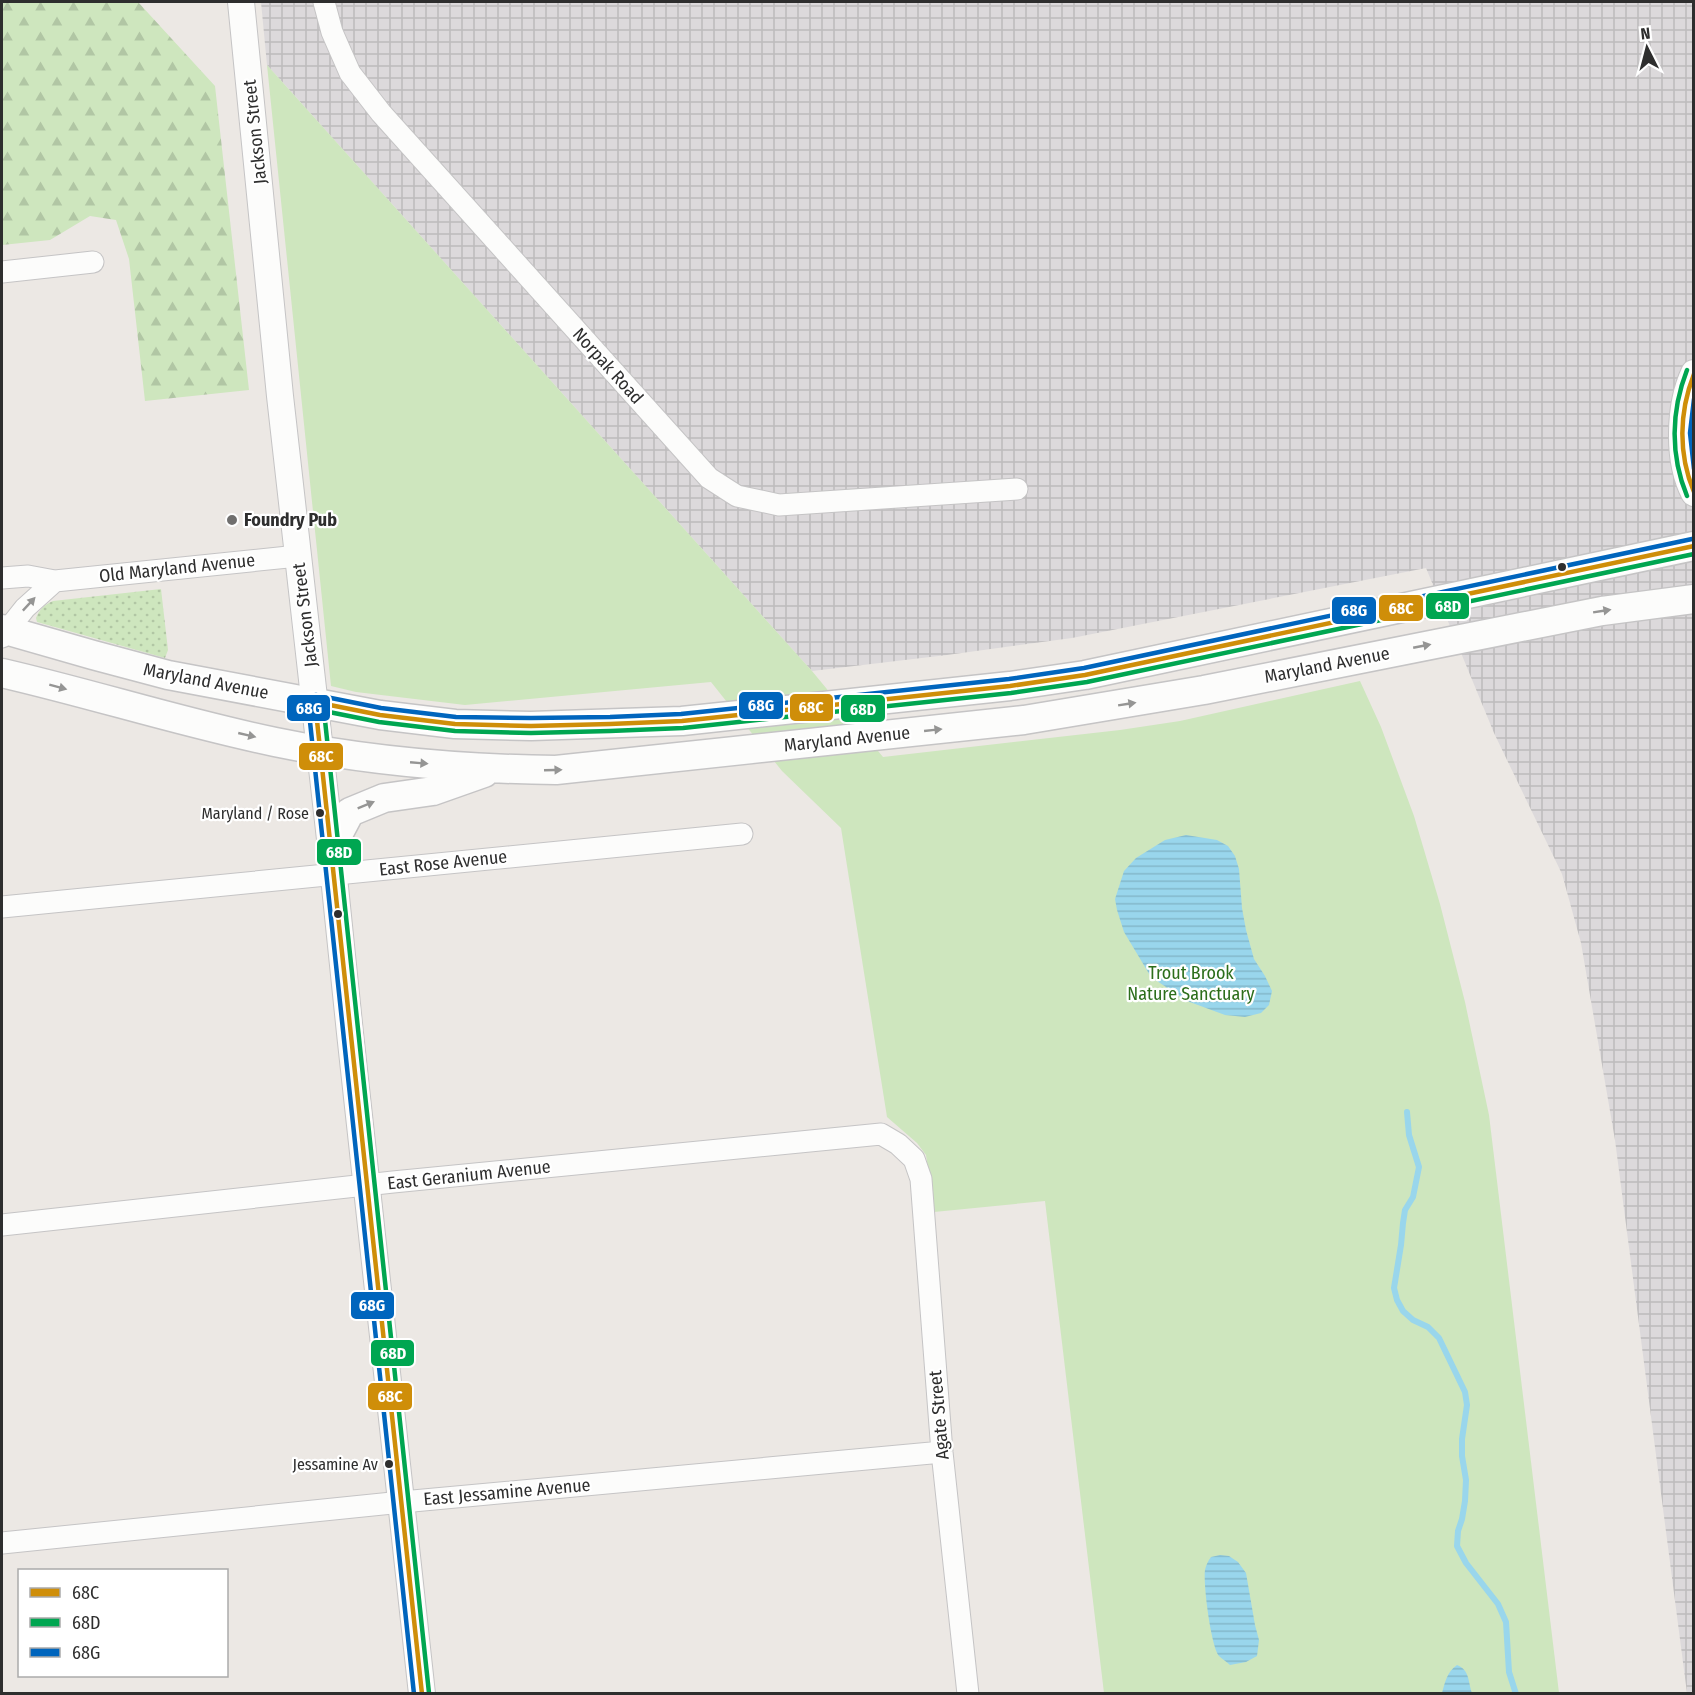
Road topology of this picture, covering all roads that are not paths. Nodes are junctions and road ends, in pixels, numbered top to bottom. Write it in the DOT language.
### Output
graph roads {
  1 [pos="241,2"];
  2 [pos="324,2"];
  3 [pos="93,262"];
  4 [pos="2,272"];
  5 [pos="1694,373"];
  6 [pos="1017,489"];
  7 [pos="1694,493"];
  8 [pos="1694,546"];
  9 [pos="298,556"];
  10 [pos="2,578"];
  11 [pos="55,580"];
  12 [pos="1694,599"];
  13 [pos="3,632"];
  14 [pos="2,673"];
  15 [pos="315,702"];
  16 [pos="320,749"];
  17 [pos="494,770"];
  18 [pos="742,834"];
  19 [pos="333,861"];
  20 [pos="2,907"];
  21 [pos="898,1144"];
  22 [pos="368,1184"];
  23 [pos="2,1225"];
  24 [pos="942,1452"];
  25 [pos="402,1502"];
  26 [pos="2,1544"];
  27 [pos="423,1694"];
  28 [pos="968,1694"];
  1 -- 9 [label="street, Jackson Street"];
  2 -- 6 [label="street, Norpak Road"];
  3 -- 4 [label="street"];
  5 -- 7 [label="street"];
  8 -- 15 [label="main road, Maryland Avenue"];
  9 -- 11 [label="street, Old Maryland Avenue"];
  9 -- 15 [label="street, Jackson Street"];
  10 -- 11 [label="street, Old Maryland Avenue"];
  13 -- 11 [label="street, one-way"];
  17 -- 12 [label="main road, Maryland Avenue, one-way"];
  13 -- 15 [label="main road, Maryland Avenue"];
  14 -- 16 [label="main road, Maryland Avenue, one-way"];
  15 -- 16 [label="street, Jackson Street"];
  16 -- 17 [label="main road, Maryland Avenue, one-way"];
  16 -- 19 [label="street, Jackson Street"];
  19 -- 17 [label="main road, one-way"];
  18 -- 19 [label="street, East Rose Avenue"];
  19 -- 20 [label="street, East Rose Avenue"];
  19 -- 22 [label="street, Jackson Street"];
  21 -- 22 [label="street, East Geranium Avenue"];
  21 -- 24 [label="street, Agate Street"];
  22 -- 23 [label="street, East Geranium Avenue"];
  22 -- 25 [label="street, Jackson Street"];
  24 -- 25 [label="street, East Jessamine Avenue"];
  24 -- 28 [label="street, Agate Street"];
  25 -- 26 [label="street, East Jessamine Avenue"];
  25 -- 27 [label="street, Jackson Street"];
}
